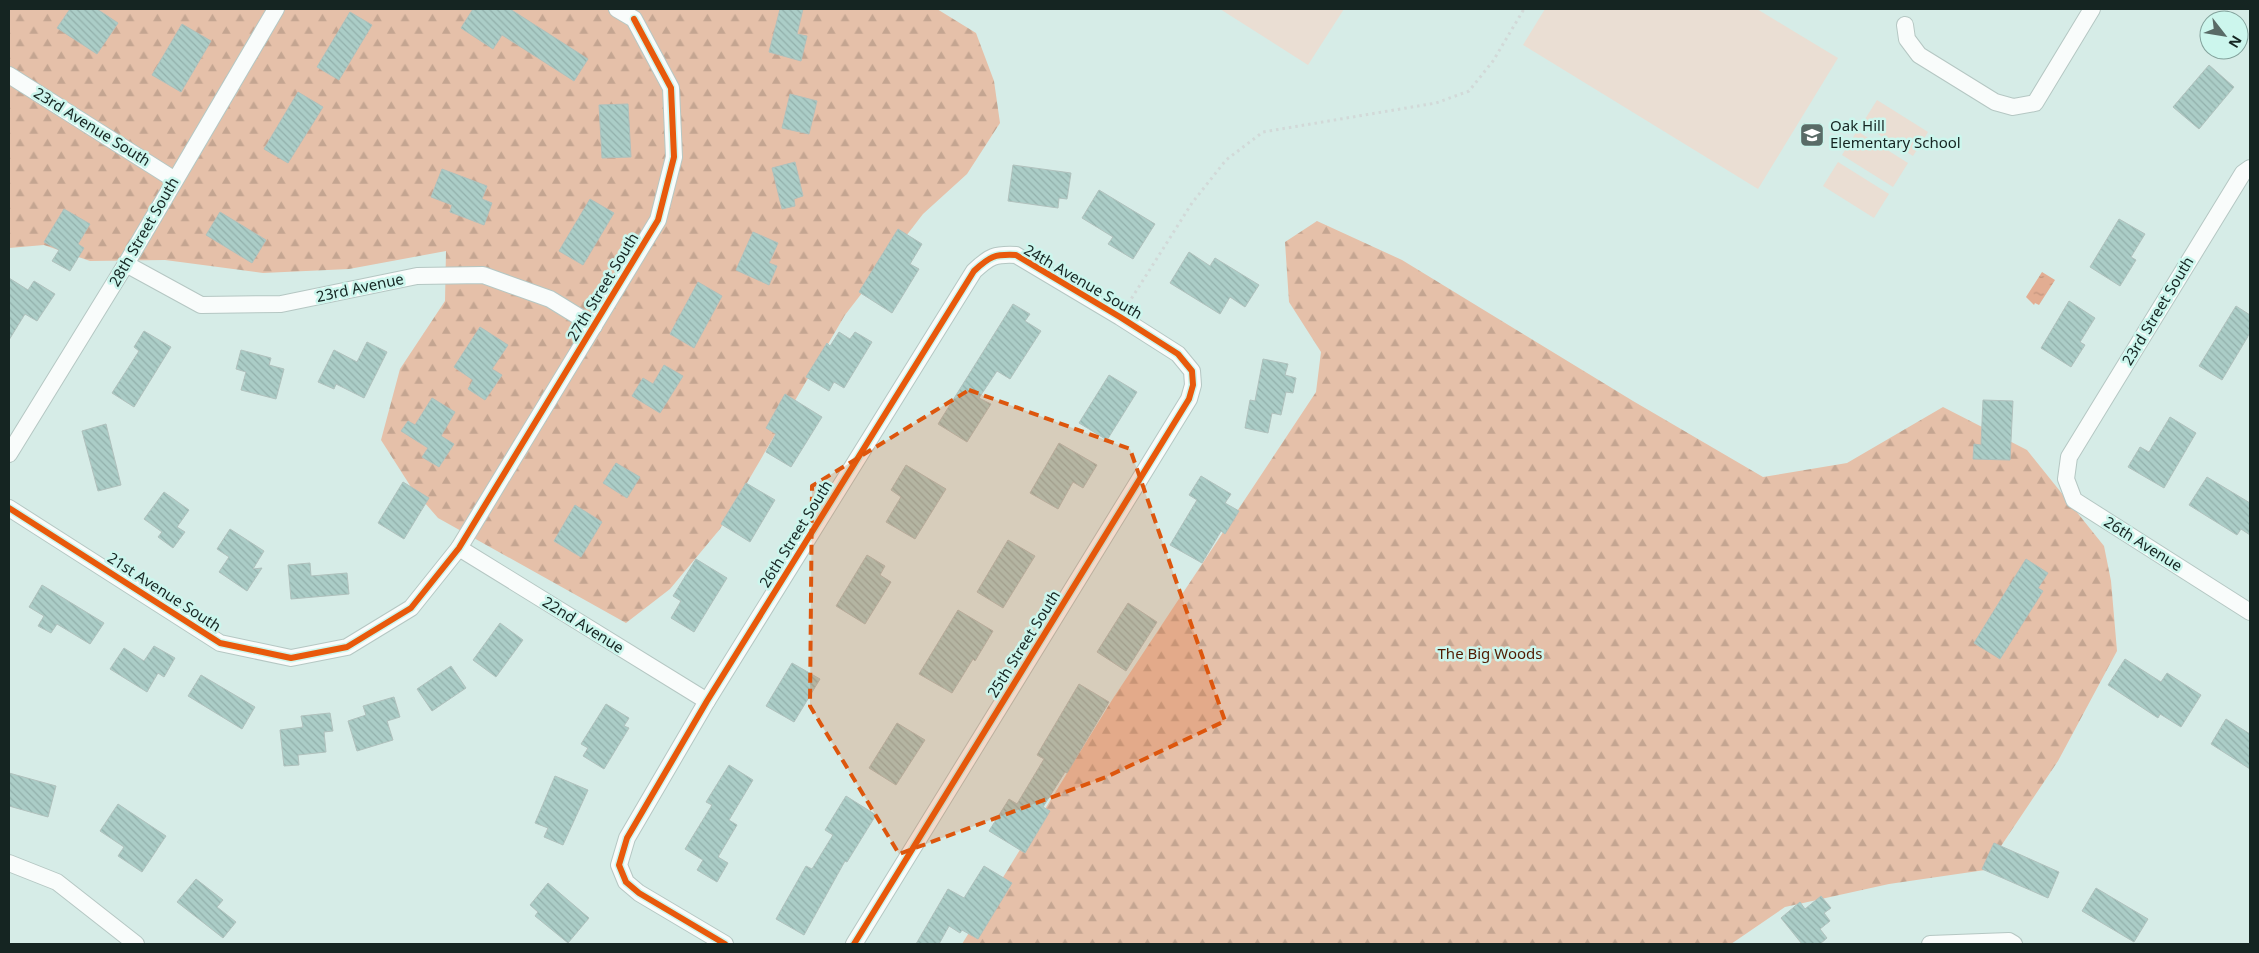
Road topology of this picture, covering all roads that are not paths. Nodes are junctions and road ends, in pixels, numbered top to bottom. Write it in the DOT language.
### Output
graph roads {
  1 [pos="276,9"];
  2 [pos="617,9"];
  3 [pos="2092,9"];
  4 [pos="1905,25"];
  5 [pos="9,75"];
  6 [pos="2250,168"];
  7 [pos="175,180"];
  8 [pos="126,264"];
  9 [pos="974,271"];
  10 [pos="594,326"];
  11 [pos="1178,354"];
  12 [pos="9,454"];
  13 [pos="2069,457"];
  14 [pos="9,508"];
  15 [pos="459,548"];
  16 [pos="2250,612"];
  17 [pos="707,701"];
  18 [pos="9,863"];
  19 [pos="136,944"];
  20 [pos="725,944"];
  21 [pos="854,944"];
  22 [pos="1930,944"];
  23 [pos="2014,944"];
  1 -- 7 [label="street, 28th Street South"];
  2 -- 10 [label="street, 27th Street South"];
  3 -- 4 [label="street"];
  5 -- 7 [label="street, 23rd Avenue South"];
  6 -- 13 [label="street, 23rd Street South"];
  7 -- 8 [label="street, 28th Street South"];
  8 -- 10 [label="street, 23rd Avenue"];
  8 -- 12 [label="street, 28th Street South"];
  9 -- 11 [label="street, 24th Avenue South"];
  9 -- 17 [label="street, 26th Street South"];
  10 -- 15 [label="street, 27th Street South"];
  11 -- 21 [label="street, 25th Street South"];
  13 -- 16 [label="street, 26th Avenue"];
  14 -- 15 [label="street, 21st Avenue South"];
  15 -- 17 [label="street, 22nd Avenue"];
  17 -- 20 [label="street, 26th Street South"];
  18 -- 19 [label="street"];
  22 -- 23 [label="street"];
}
